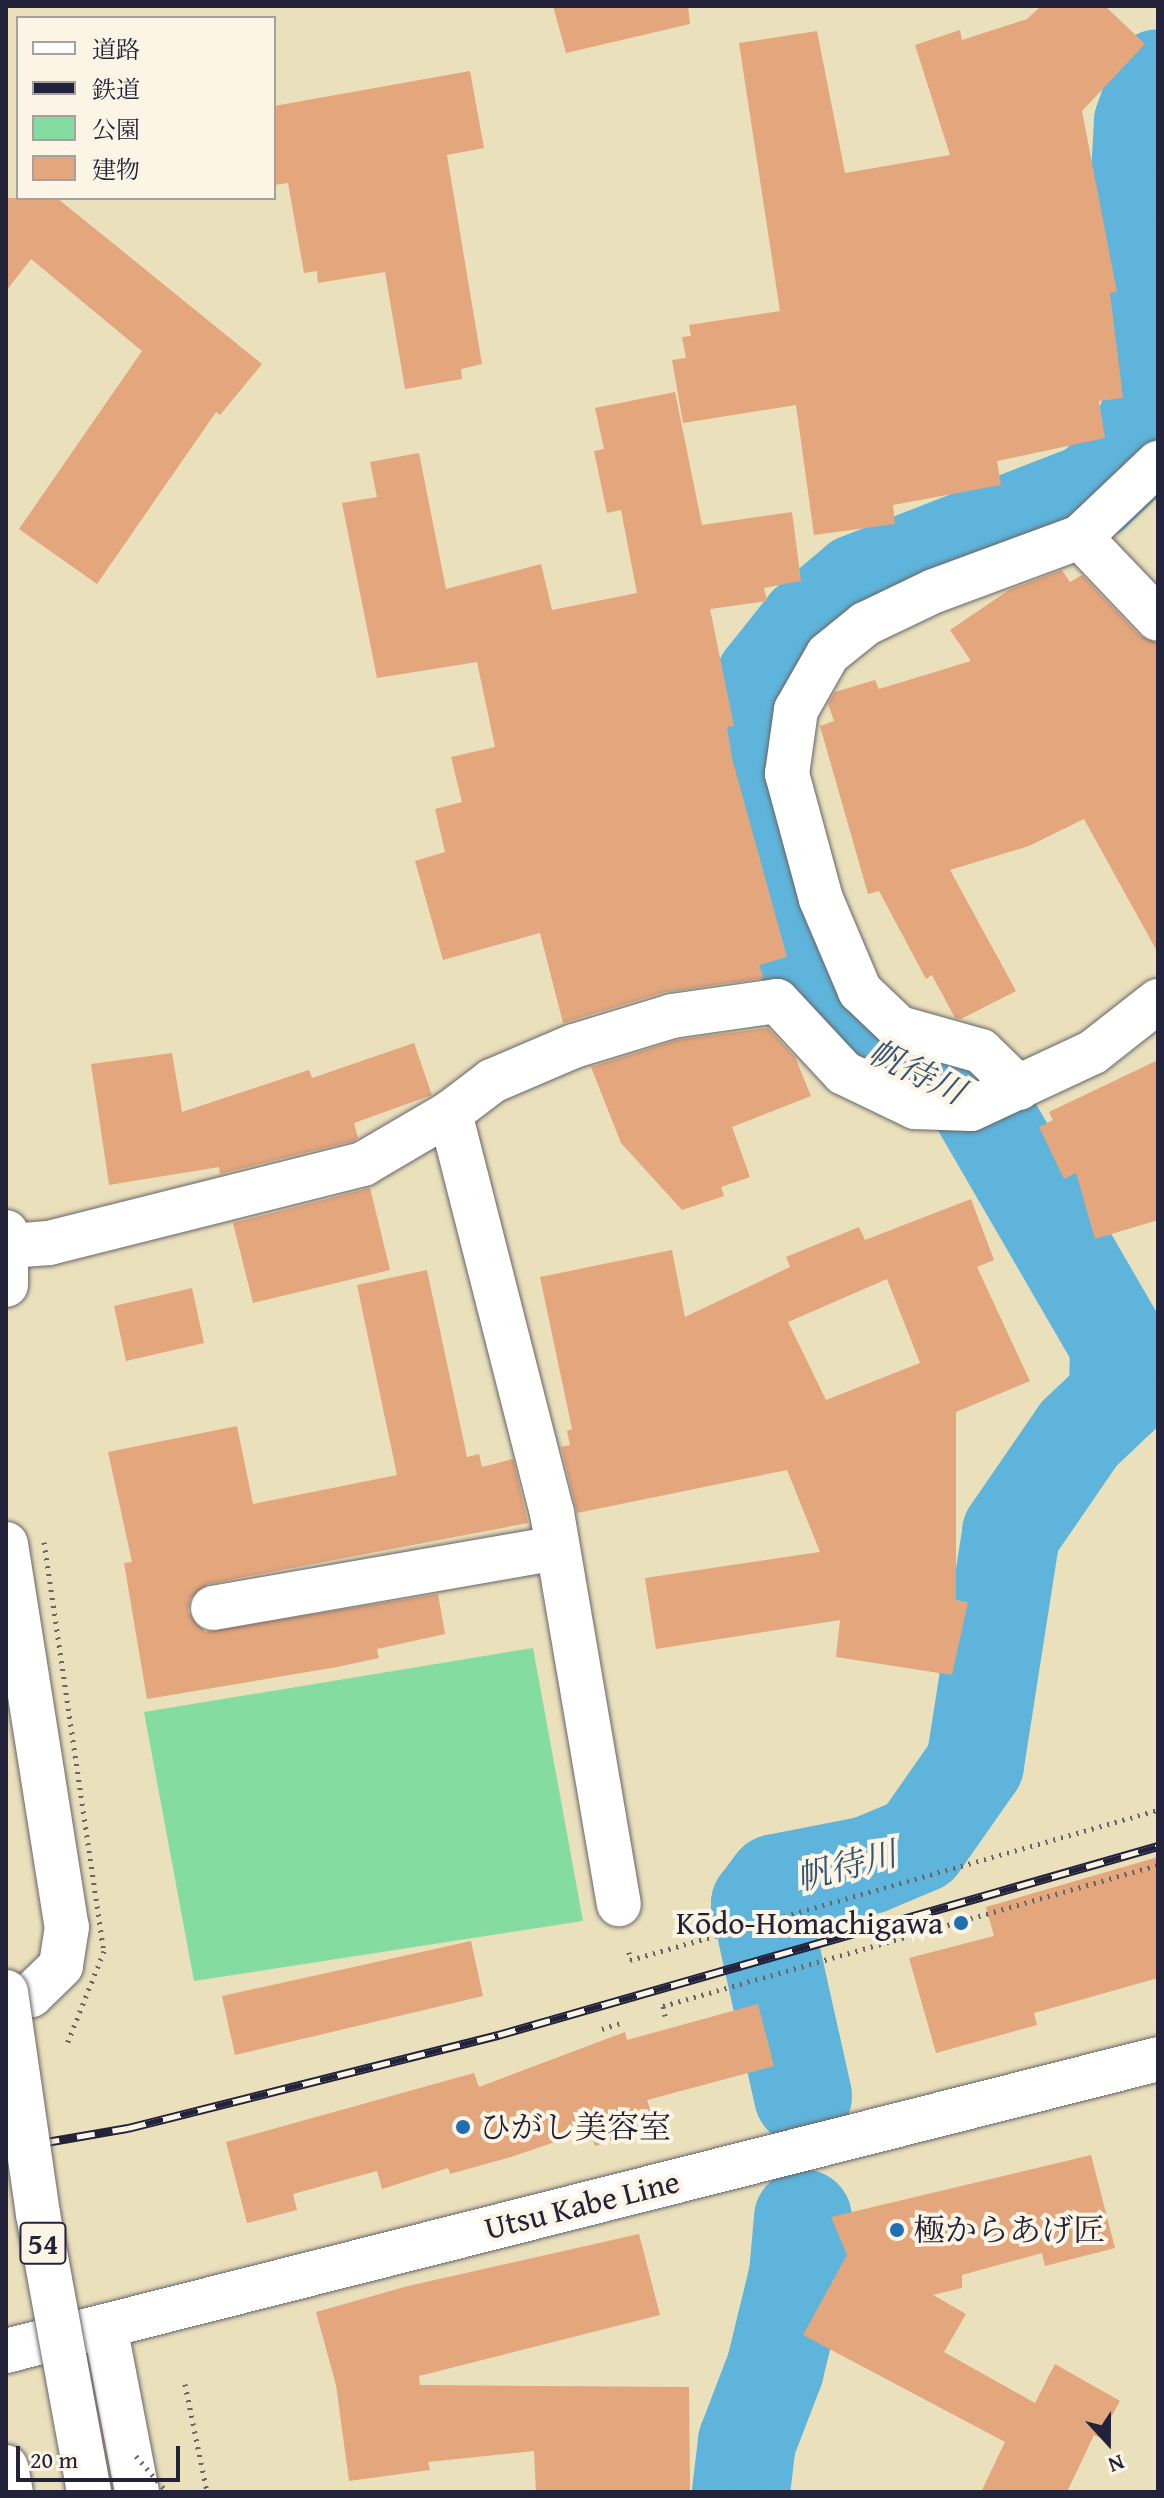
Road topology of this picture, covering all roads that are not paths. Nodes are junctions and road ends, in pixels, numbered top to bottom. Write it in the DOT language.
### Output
graph roads {
  1 [pos="1158,463"];
  2 [pos="1080,537"];
  3 [pos="1158,619"];
  4 [pos="1158,1001"];
  5 [pos="1019,1088"];
  6 [pos="450,1113"];
  7 [pos="7,1254"];
  8 [pos="25,1543"];
  9 [pos="557,1548"];
  10 [pos="213,1608"];
  11 [pos="619,1904"];
  12 [pos="6,1992"];
  13 [pos="6,1999"];
  14 [pos="1158,2059"];
  15 [pos="105,2326"];
  16 [pos="6,2351"];
  17 [pos="6,2467"];
  18 [pos="136,2472"];
  19 [pos="11,2492"];
  20 [pos="89,2492"];
  1 -- 2 [label="main road"];
  2 -- 3 [label="main road"];
  2 -- 5 [label="main road"];
  4 -- 5 [label="main road"];
  5 -- 6 [label="main road"];
  6 -- 7 [label="main road"];
  6 -- 9 [label="main road"];
  8 -- 13 [label="main road"];
  9 -- 10 [label="main road"];
  9 -- 11 [label="main road"];
  12 -- 20 [label="main road, 54, bridge"];
  14 -- 15 [label="main road, Utsu Kabe Line"];
  15 -- 16 [label="main road, Utsu Kabe Line"];
  15 -- 18 [label="main road"];
  17 -- 19 [label="main road"];
}
